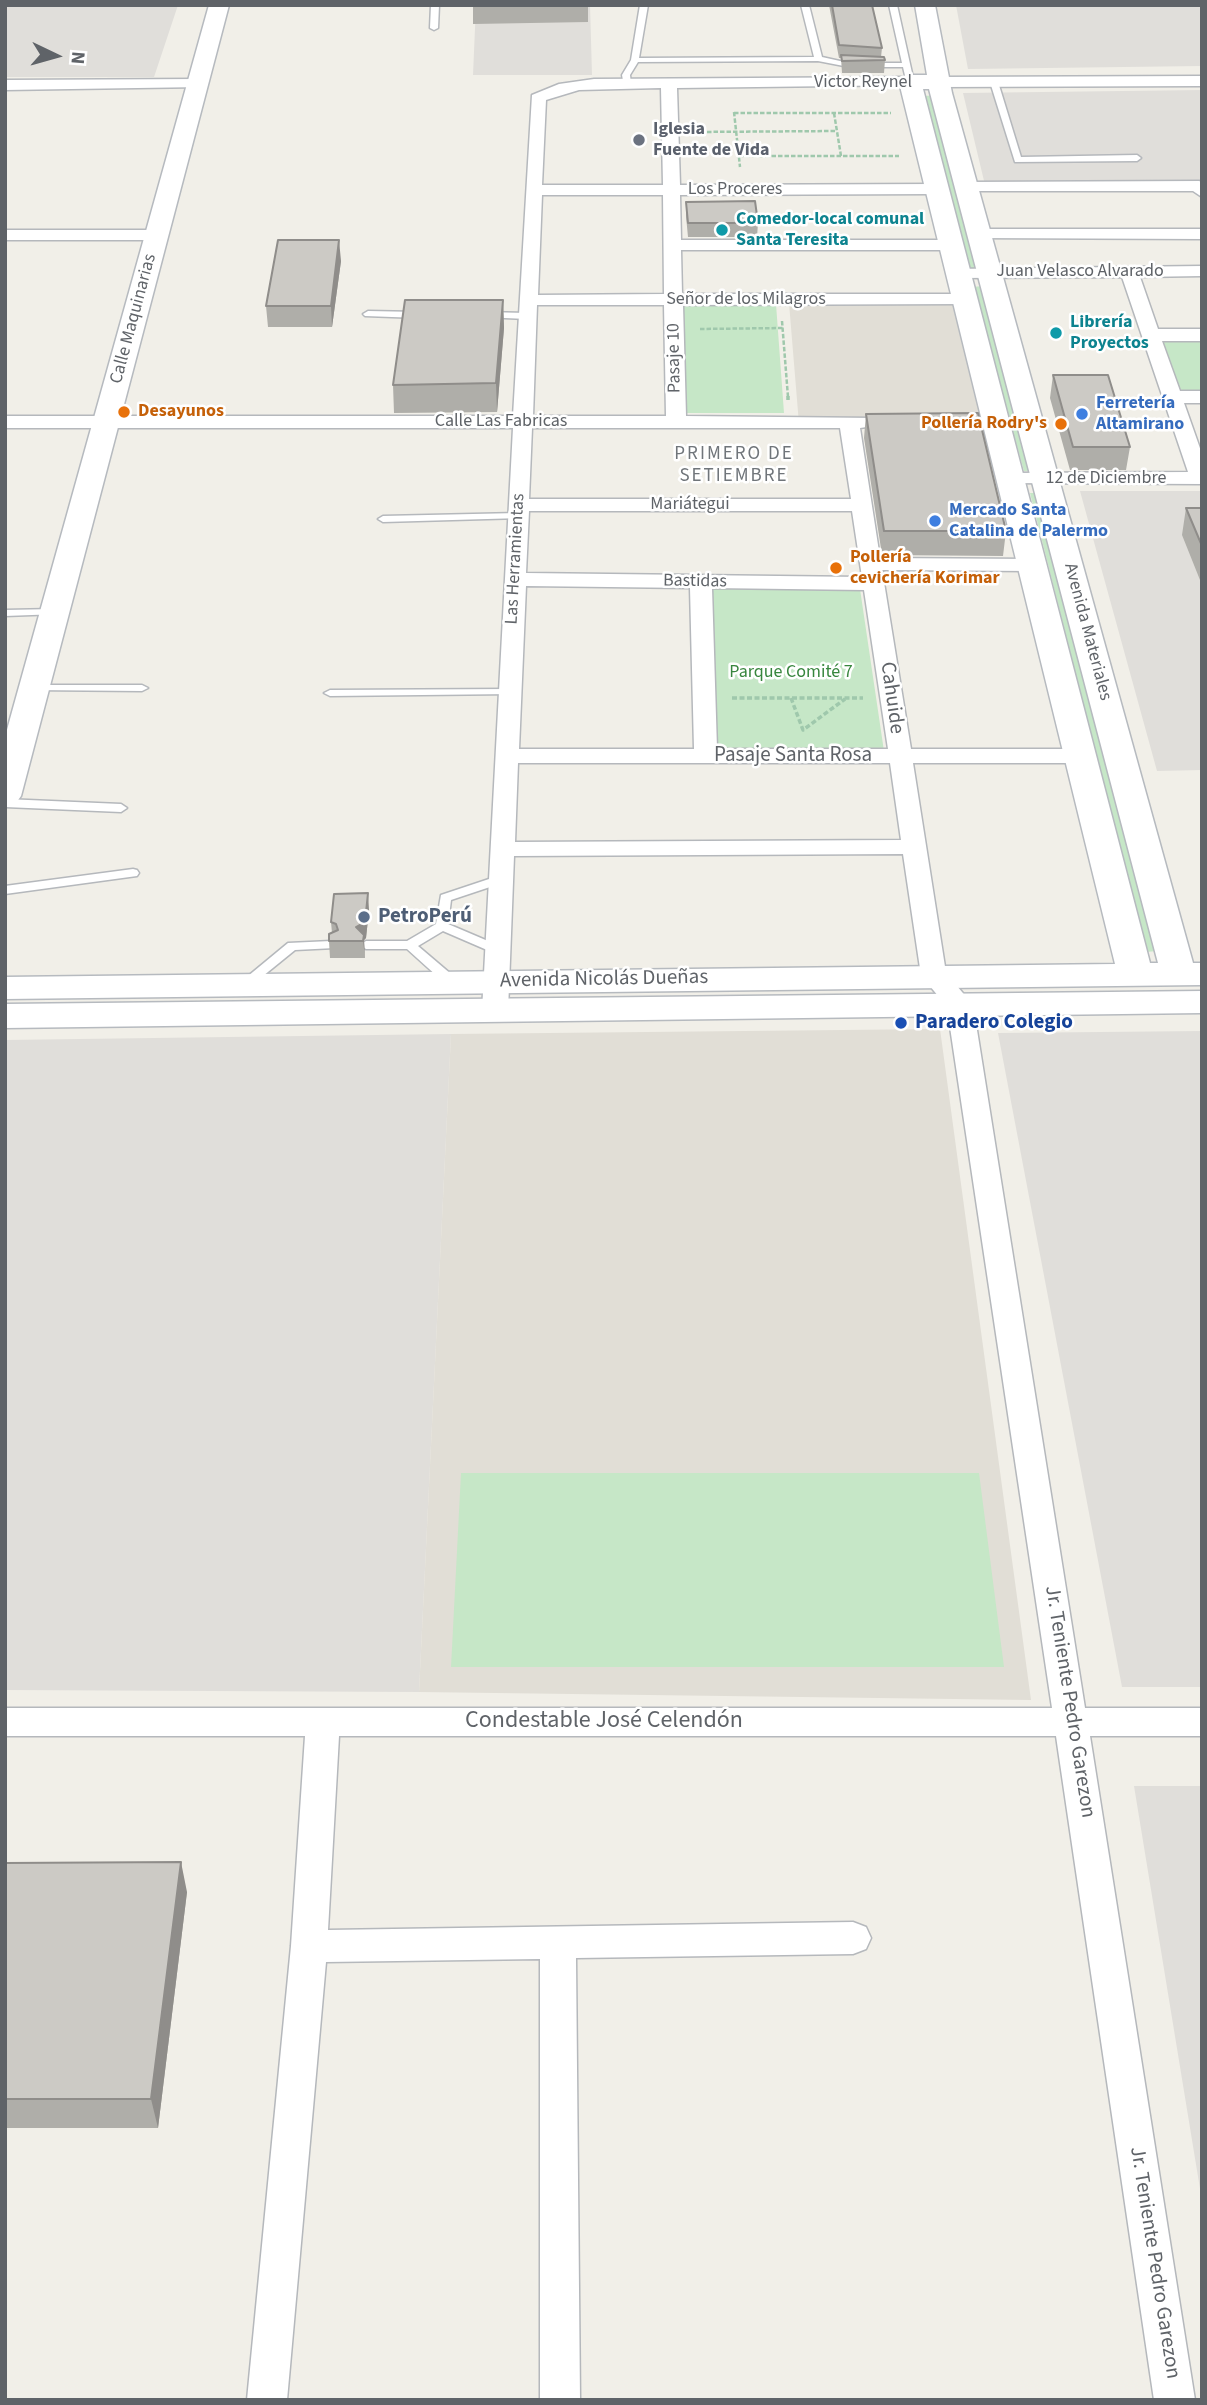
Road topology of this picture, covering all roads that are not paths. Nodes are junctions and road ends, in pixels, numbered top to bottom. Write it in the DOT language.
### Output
graph roads {
  1 [pos="219,5"];
  2 [pos="435,5"];
  3 [pos="644,5"];
  4 [pos="805,5"];
  5 [pos="893,5"];
  6 [pos="925,5"];
  7 [pos="434,28"];
  8 [pos="818,59"];
  9 [pos="635,60"];
  10 [pos="908,74"];
  11 [pos="1202,81"];
  12 [pos="940,82"];
  13 [pos="994,82"];
  14 [pos="198,84"];
  15 [pos="626,84"];
  16 [pos="669,84"];
  17 [pos="5,85"];
  18 [pos="537,108"];
  19 [pos="1137,158"];
  20 [pos="967,187"];
  21 [pos="936,188"];
  22 [pos="534,190"];
  23 [pos="671,190"];
  24 [pos="1202,192"];
  25 [pos="979,234"];
  26 [pos="1202,234"];
  27 [pos="5,235"];
  28 [pos="156,235"];
  29 [pos="672,245"];
  30 [pos="951,245"];
  31 [pos="1202,271"];
  32 [pos="990,272"];
  33 [pos="1129,272"];
  34 [pos="961,286"];
  35 [pos="673,300"];
  36 [pos="528,308"];
  37 [pos="368,314"];
  38 [pos="436,315"];
  39 [pos="477,315"];
  40 [pos="1151,335"];
  41 [pos="1202,335"];
  42 [pos="1172,397"];
  43 [pos="1202,397"];
  44 [pos="5,422"];
  45 [pos="107,422"];
  46 [pos="522,422"];
  47 [pos="676,422"];
  48 [pos="849,422"];
  49 [pos="889,422"];
  50 [pos="1201,478"];
  51 [pos="1010,479"];
  52 [pos="1045,479"];
  53 [pos="862,505"];
  54 [pos="518,510"];
  55 [pos="383,519"];
  56 [pos="1032,565"];
  57 [pos="873,574"];
  58 [pos="515,579"];
  59 [pos="701,583"];
  60 [pos="55,612"];
  61 [pos="5,613"];
  62 [pos="34,688"];
  63 [pos="142,688"];
  64 [pos="510,692"];
  65 [pos="330,693"];
  66 [pos="507,756"];
  67 [pos="706,756"];
  68 [pos="1080,756"];
  69 [pos="900,757"];
  70 [pos="5,796"];
  71 [pos="5,803"];
  72 [pos="121,808"];
  73 [pos="915,847"];
  74 [pos="502,849"];
  75 [pos="133,873"];
  76 [pos="501,879"];
  77 [pos="5,890"];
  78 [pos="442,926"];
  79 [pos="366,944"];
  80 [pos="331,945"];
  81 [pos="410,945"];
  82 [pos="1190,974"];
  83 [pos="934,975"];
  84 [pos="1135,975"];
  85 [pos="496,981"];
  86 [pos="453,983"];
  87 [pos="5,988"];
  88 [pos="223,995"];
  89 [pos="1202,1002"];
  90 [pos="960,1005"];
  91 [pos="5,1016"];
  92 [pos="5,1722"];
  93 [pos="323,1722"];
  94 [pos="1072,1722"];
  95 [pos="1202,1722"];
  96 [pos="853,1938"];
  97 [pos="558,1941"];
  98 [pos="309,1946"];
  99 [pos="267,2400"];
  100 [pos="560,2400"];
  101 [pos="1175,2400"];
  1 -- 14 [label="street, Calle Maquinarias"];
  2 -- 7 [label="lane"];
  3 -- 9 [label="lane"];
  4 -- 8 [label="lane"];
  5 -- 10 [label="lane"];
  6 -- 12 [label="street, Avenida Materiales"];
  8 -- 9 [label="lane"];
  8 -- 10 [label="lane"];
  9 -- 15 [label="lane"];
  10 -- 12 [label="street, Victor Reynel"];
  10 -- 16 [label="street, Victor Reynel"];
  10 -- 21 [label="street, Avenida Materiales"];
  11 -- 13 [label="street, Victor Reynel"];
  12 -- 13 [label="street, Victor Reynel"];
  12 -- 20 [label="street, Avenida Materiales"];
  13 -- 19 [label="lane"];
  14 -- 17 [label="street"];
  14 -- 28 [label="street, Calle Maquinarias"];
  15 -- 16 [label="street, Victor Reynel"];
  15 -- 18 [label="street, Victor Reynel"];
  16 -- 23 [label="street, Pasaje 10"];
  18 -- 22 [label="street, Las Herramientas"];
  20 -- 24 [label="street"];
  20 -- 25 [label="street, Avenida Materiales"];
  21 -- 23 [label="street, Los Proceres"];
  21 -- 30 [label="street, Avenida Materiales"];
  22 -- 23 [label="street, Los Proceres"];
  22 -- 36 [label="street, Las Herramientas"];
  23 -- 29 [label="street, Pasaje 10"];
  25 -- 26 [label="street"];
  25 -- 32 [label="street, Avenida Materiales"];
  27 -- 28 [label="street"];
  28 -- 45 [label="street, Calle Maquinarias"];
  29 -- 30 [label="street"];
  29 -- 35 [label="street, Pasaje 10"];
  30 -- 34 [label="street, Avenida Materiales"];
  31 -- 33 [label="street, Juan Velasco Alvarado"];
  32 -- 33 [label="street, Juan Velasco Alvarado"];
  32 -- 34 [label="street, Juan Velasco Alvarado"];
  32 -- 52 [label="street, Avenida Materiales"];
  33 -- 40 [label="street"];
  34 -- 35 [label="street, Señor de los Milagros"];
  34 -- 51 [label="street, Avenida Materiales"];
  35 -- 36 [label="street, Señor de los Milagros"];
  35 -- 47 [label="street, Pasaje 10"];
  36 -- 39 [label="lane"];
  36 -- 46 [label="street, Las Herramientas"];
  37 -- 38 [label="lane"];
  40 -- 41 [label="street"];
  40 -- 42 [label="street"];
  42 -- 43 [label="street"];
  42 -- 50 [label="street"];
  44 -- 45 [label="street, Calle Las Fabricas"];
  45 -- 46 [label="street, Calle Las Fabricas"];
  45 -- 60 [label="street, Calle Maquinarias"];
  46 -- 47 [label="street, Calle Las Fabricas"];
  46 -- 54 [label="street, Las Herramientas"];
  47 -- 48 [label="street, Calle Las Fabricas"];
  48 -- 49 [label="street, Calle Las Fabricas"];
  48 -- 53 [label="street, Cahuide"];
  50 -- 52 [label="street, 12 de Diciembre"];
  51 -- 52 [label="street, 12 de Diciembre"];
  51 -- 56 [label="street, Avenida Materiales"];
  52 -- 82 [label="street, Avenida Materiales"];
  53 -- 54 [label="street, Mariátegui"];
  53 -- 57 [label="street, Cahuide"];
  54 -- 55 [label="lane"];
  54 -- 58 [label="street, Las Herramientas"];
  56 -- 57 [label="street, Bastidas"];
  56 -- 68 [label="street, Avenida Materiales"];
  57 -- 59 [label="street, Bastidas"];
  57 -- 69 [label="street, Cahuide"];
  58 -- 59 [label="street, Bastidas"];
  58 -- 64 [label="street, Las Herramientas"];
  59 -- 67 [label="street"];
  60 -- 61 [label="lane"];
  60 -- 62 [label="street, Calle Maquinarias"];
  62 -- 63 [label="lane"];
  62 -- 70 [label="street, Calle Maquinarias"];
  64 -- 65 [label="lane"];
  64 -- 66 [label="street, Las Herramientas"];
  66 -- 67 [label="street, Pasaje Santa Rosa"];
  66 -- 74 [label="street, Las Herramientas"];
  67 -- 69 [label="street, Pasaje Santa Rosa"];
  68 -- 69 [label="street, Pasaje Santa Rosa"];
  68 -- 84 [label="street, Avenida Materiales"];
  69 -- 73 [label="street, Cahuide"];
  71 -- 72 [label="lane"];
  73 -- 74 [label="street"];
  73 -- 83 [label="street, Cahuide"];
  74 -- 76 [label="street, Las Herramientas"];
  75 -- 77 [label="lane"];
  76 -- 78 [label="lane"];
  76 -- 85 [label="street, Las Herramientas"];
  78 -- 81 [label="lane"];
  78 -- 85 [label="lane"];
  79 -- 81 [label="lane"];
  80 -- 88 [label="lane"];
  81 -- 86 [label="lane"];
  82 -- 84 [label="street, Avenida Nicolás Dueñas"];
  83 -- 84 [label="street, Avenida Nicolás Dueñas"];
  83 -- 85 [label="street, Avenida Nicolás Dueñas"];
  83 -- 90 [label="street"];
  85 -- 86 [label="street, Avenida Nicolás Dueñas"];
  85 -- 88 [label="street, Avenida Nicolás Dueñas"];
  85 -- 90 [label="street, Avenida Nicolás Dueñas"];
  86 -- 88 [label="street, Avenida Nicolás Dueñas"];
  87 -- 88 [label="street, Avenida Nicolás Dueñas"];
  88 -- 91 [label="street, Avenida Nicolás Dueñas"];
  89 -- 90 [label="street, Avenida Nicolás Dueñas"];
  90 -- 94 [label="street, Jr. Teniente Pedro Garezon"];
  92 -- 93 [label="street, Condestable José Celendón"];
  93 -- 94 [label="street, Condestable José Celendón"];
  93 -- 98 [label="street"];
  94 -- 95 [label="street, Condestable José Celendón"];
  94 -- 101 [label="street, Jr. Teniente Pedro Garezon"];
  96 -- 97 [label="street"];
  97 -- 98 [label="street"];
  97 -- 100 [label="street"];
  98 -- 99 [label="street"];
}
